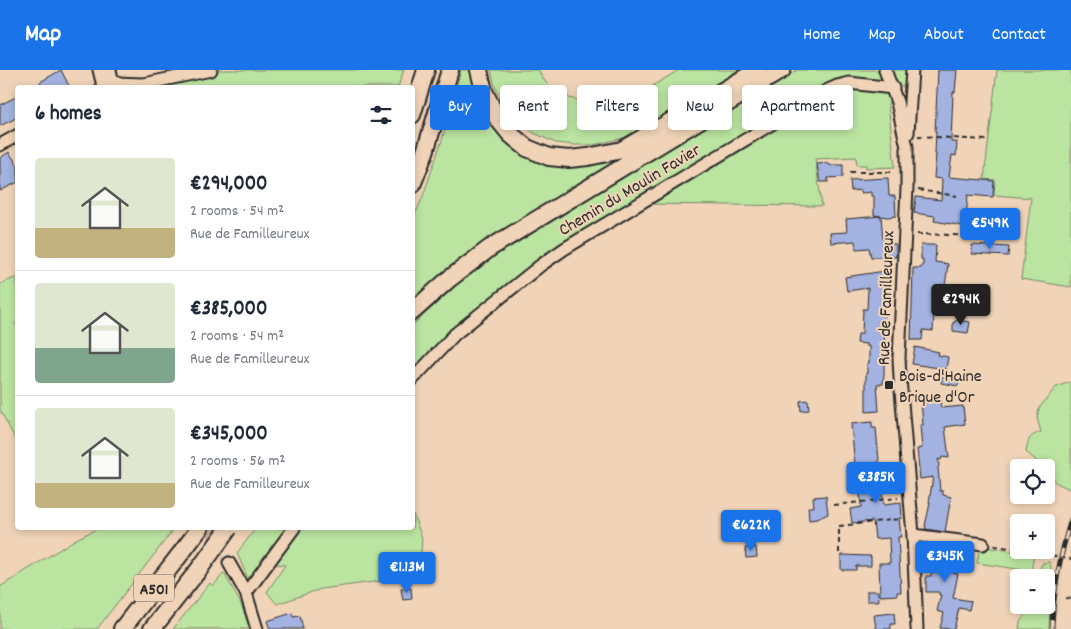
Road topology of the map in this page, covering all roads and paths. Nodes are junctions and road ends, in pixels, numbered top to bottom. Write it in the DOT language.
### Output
graph roads {
  1 [pos="99,70"];
  2 [pos="211,70"];
  3 [pos="424,70"];
  4 [pos="450,70"];
  5 [pos="479,70"];
  6 [pos="758,70"];
  7 [pos="782,70"];
  8 [pos="886,70"];
  9 [pos="912,70"];
  10 [pos="111,84"];
  11 [pos="413,85"];
  12 [pos="893,88"];
  13 [pos="415,104"];
  14 [pos="908,135"];
  15 [pos="15,137"];
  16 [pos="986,140"];
  17 [pos="0,145"];
  18 [pos="907,147"];
  19 [pos="850,172"];
  20 [pos="907,172"];
  21 [pos="415,177"];
  22 [pos="907,188"];
  23 [pos="957,196"];
  24 [pos="905,233"];
  25 [pos="984,236"];
  26 [pos="415,309"];
  27 [pos="415,377"];
  28 [pos="910,497"];
  29 [pos="834,506"];
  30 [pos="911,518"];
  31 [pos="199,530"];
  32 [pos="228,530"];
  33 [pos="293,530"];
  34 [pos="913,535"];
  35 [pos="983,544"];
  36 [pos="1010,548"];
  37 [pos="839,553"];
  38 [pos="1055,556"];
  39 [pos="1071,559"];
  40 [pos="229,563"];
  41 [pos="246,593"];
  42 [pos="1066,598"];
  43 [pos="1071,599"];
  44 [pos="122,629"];
  45 [pos="152,629"];
  46 [pos="257,629"];
  47 [pos="917,629"];
  1 -- 10 [label="street"];
  2 -- 10 [label="street"];
  3 -- 11 [label="highway"];
  3 -- 13 [label="highway"];
  4 -- 21 [label="highway"];
  5 -- 6 [label="highway"];
  7 -- 26 [label="highway"];
  8 -- 12 [label="street, Rue de Familleureux"];
  9 -- 14 [label="street, Rue de Familleureux"];
  12 -- 18 [label="street, Rue de Familleureux"];
  12 -- 27 [label="street, Chemin du Moulin Favier"];
  14 -- 16 [label="path"];
  14 -- 18 [label="street, Rue de Familleureux"];
  15 -- 17 [label="street"];
  18 -- 20 [label="street, Rue de Familleureux"];
  19 -- 20 [label="path"];
  20 -- 22 [label="street, Rue de Familleureux"];
  22 -- 23 [label="path"];
  22 -- 24 [label="street, Rue de Familleureux"];
  24 -- 25 [label="path"];
  24 -- 28 [label="street, Rue de Familleureux"];
  28 -- 29 [label="path"];
  28 -- 30 [label="street, Rue de Familleureux"];
  30 -- 34 [label="street, Rue de Familleureux"];
  30 -- 37 [label="path"];
  31 -- 44 [label="highway, A501"];
  32 -- 45 [label="highway, A501, bridge"];
  33 -- 41 [label="street"];
  34 -- 35 [label="street"];
  34 -- 47 [label="street, Rue de Familleureux"];
  35 -- 36 [label="path"];
  38 -- 39 [label="path"];
  40 -- 41 [label="street"];
  41 -- 46 [label="street"];
  42 -- 43 [label="path"];
}
